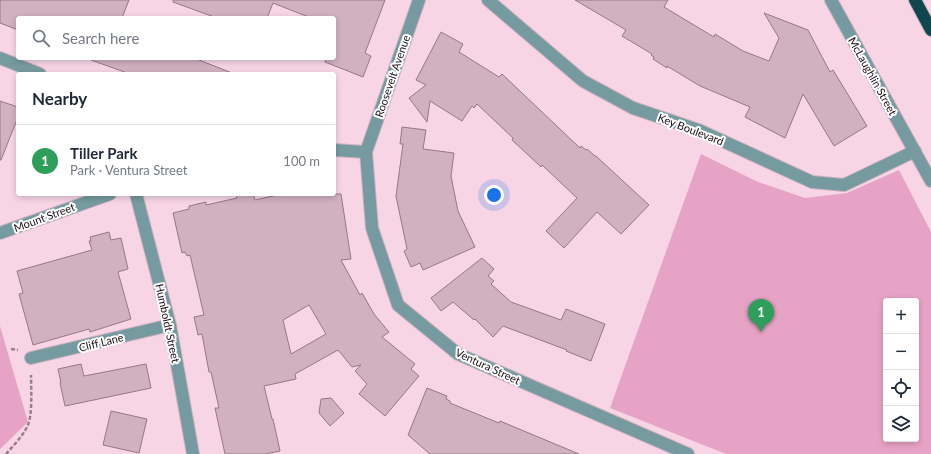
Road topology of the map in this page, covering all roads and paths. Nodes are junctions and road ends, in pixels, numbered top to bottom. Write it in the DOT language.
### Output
graph roads {
  1 [pos="418,0"];
  2 [pos="488,0"];
  3 [pos="831,0"];
  4 [pos="915,0"];
  5 [pos="931,30"];
  6 [pos="0,58"];
  7 [pos="35,72"];
  8 [pos="336,150"];
  9 [pos="915,151"];
  10 [pos="366,152"];
  11 [pos="931,181"];
  12 [pos="104,196"];
  13 [pos="137,196"];
  14 [pos="0,233"];
  15 [pos="170,325"];
  16 [pos="31,358"];
  17 [pos="6,454"];
  18 [pos="193,454"];
  19 [pos="688,454"];
  1 -- 10 [label="street, Roosevelt Avenue"];
  2 -- 9 [label="street, Key Boulevard"];
  3 -- 9 [label="street, McLaughlin Street"];
  4 -- 5 [label="highway"];
  6 -- 7 [label="street"];
  8 -- 10 [label="street"];
  9 -- 11 [label="street, McLaughlin Street"];
  10 -- 19 [label="street, Ventura Street"];
  12 -- 14 [label="street, Mount Street"];
  13 -- 15 [label="street, Humboldt Street"];
  15 -- 16 [label="street, Cliff Lane"];
  15 -- 18 [label="street, Humboldt Street"];
  16 -- 17 [label="path"];
}
